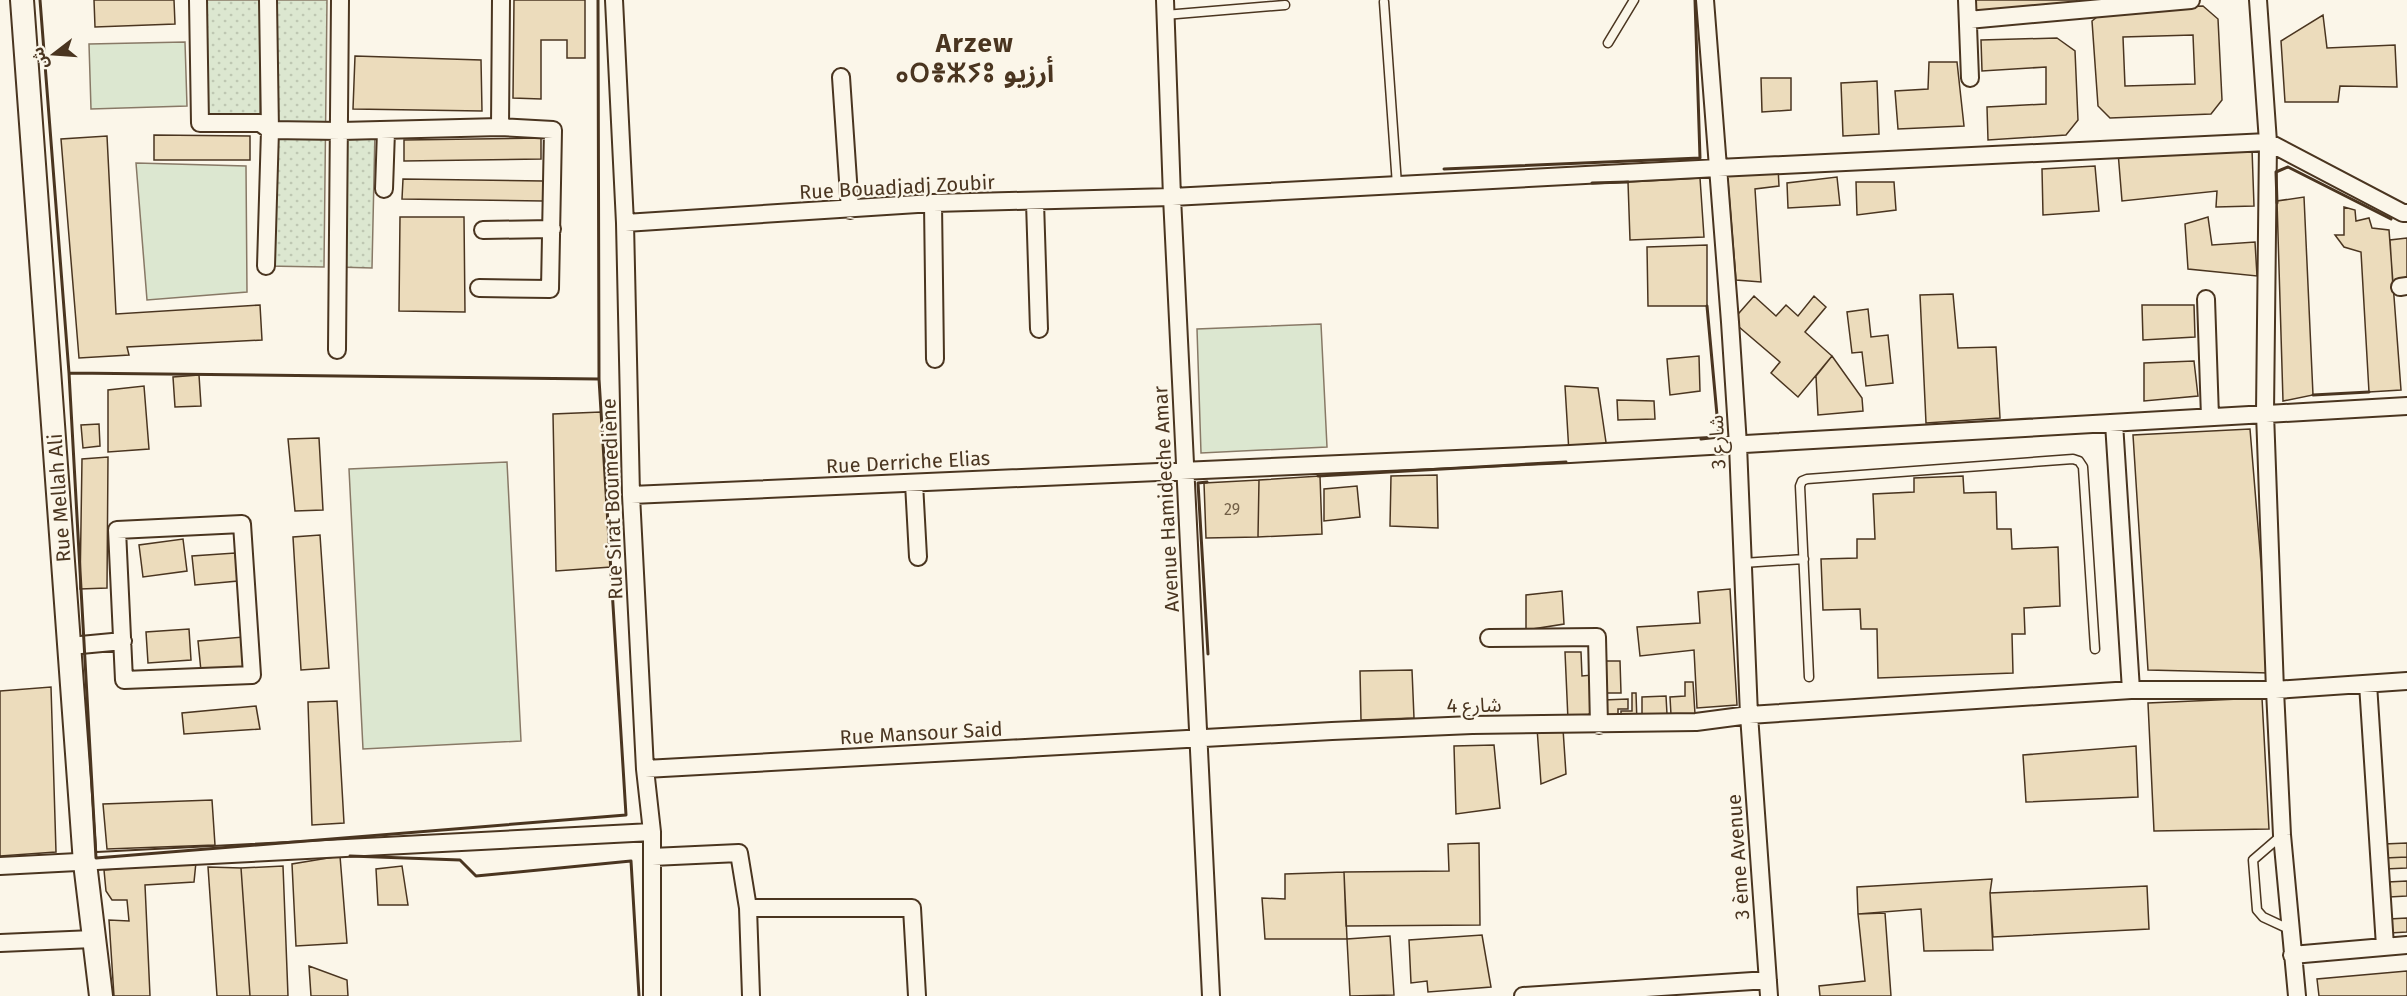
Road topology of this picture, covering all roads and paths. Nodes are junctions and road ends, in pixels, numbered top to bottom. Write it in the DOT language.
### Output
graph roads {
  1 [pos="22,0"];
  2 [pos="198,0"];
  3 [pos="268,0"];
  4 [pos="340,0"];
  5 [pos="501,0"];
  6 [pos="614,0"];
  7 [pos="1634,0"];
  8 [pos="1705,0"];
  9 [pos="1967,0"];
  10 [pos="2191,0"];
  11 [pos="2258,0"];
  12 [pos="1384,2"];
  13 [pos="1285,5"];
  14 [pos="1165,7"];
  15 [pos="1968,20"];
  16 [pos="1608,43"];
  17 [pos="841,77"];
  18 [pos="1970,78"];
  19 [pos="500,127"];
  20 [pos="270,130"];
  21 [pos="341,131"];
  22 [pos="386,131"];
  23 [pos="2268,142"];
  24 [pos="1718,168"];
  25 [pos="1397,185"];
  26 [pos="384,189"];
  27 [pos="1172,197"];
  28 [pos="1035,202"];
  29 [pos="933,203"];
  30 [pos="850,210"];
  31 [pos="2407,213"];
  32 [pos="625,223"];
  33 [pos="552,229"];
  34 [pos="483,230"];
  35 [pos="267,266"];
  36 [pos="479,288"];
  37 [pos="2206,299"];
  38 [pos="1040,329"];
  39 [pos="337,350"];
  40 [pos="935,359"];
  41 [pos="2407,406"];
  42 [pos="2265,414"];
  43 [pos="2210,417"];
  44 [pos="2114,423"];
  45 [pos="1738,445"];
  46 [pos="1186,470"];
  47 [pos="914,483"];
  48 [pos="631,495"];
  49 [pos="918,557"];
  50 [pos="1803,559"];
  51 [pos="1743,563"];
  52 [pos="1489,638"];
  53 [pos="123,641"];
  54 [pos="70,646"];
  55 [pos="2095,649"];
  56 [pos="1809,677"];
  57 [pos="2407,681"];
  58 [pos="2368,684"];
  59 [pos="2131,690"];
  60 [pos="2275,690"];
  61 [pos="1749,715"];
  62 [pos="1599,724"];
  63 [pos="1199,737"];
  64 [pos="645,769"];
  65 [pos="652,832"];
  66 [pos="2282,835"];
  67 [pos="652,857"];
  68 [pos="85,863"];
  69 [pos="0,866"];
  70 [pos="748,908"];
  71 [pos="2291,930"];
  72 [pos="93,939"];
  73 [pos="0,943"];
  74 [pos="2407,945"];
  75 [pos="2385,946"];
  76 [pos="2292,955"];
  77 [pos="1768,988"];
  78 [pos="101,996"];
  79 [pos="652,996"];
  80 [pos="751,996"];
  81 [pos="917,996"];
  82 [pos="1211,996"];
  83 [pos="1522,996"];
  84 [pos="2297,996"];
  1 -- 54 [label="main road, Rue Mellah Ali"];
  2 -- 20 [label="street"];
  3 -- 20 [label="street"];
  4 -- 21 [label="street"];
  5 -- 19 [label="street"];
  6 -- 32 [label="street, Rue Sirat Boumediène"];
  7 -- 16 [label="lane"];
  8 -- 24 [label="street, شارع 3"];
  9 -- 15 [label="street"];
  10 -- 15 [label="street"];
  11 -- 23 [label="street"];
  12 -- 25 [label="lane"];
  13 -- 14 [label="lane"];
  14 -- 27 [label="street, Avenue Hamideche Amar"];
  15 -- 18 [label="street"];
  17 -- 30 [label="street"];
  19 -- 22 [label="street"];
  19 -- 33 [label="street"];
  20 -- 21 [label="street"];
  20 -- 35 [label="street"];
  21 -- 22 [label="street"];
  21 -- 39 [label="street"];
  22 -- 26 [label="street"];
  23 -- 24 [label="street, Rue Bouadjadj Zoubir"];
  23 -- 31 [label="street"];
  23 -- 42 [label="street"];
  24 -- 25 [label="street, Rue Bouadjadj Zoubir"];
  24 -- 45 [label="street, شارع 3"];
  25 -- 27 [label="street, Rue Bouadjadj Zoubir"];
  27 -- 28 [label="street, Rue Bouadjadj Zoubir"];
  27 -- 46 [label="street, Avenue Hamideche Amar"];
  28 -- 29 [label="street, Rue Bouadjadj Zoubir"];
  28 -- 38 [label="street"];
  29 -- 30 [label="street, Rue Bouadjadj Zoubir"];
  29 -- 40 [label="street"];
  30 -- 32 [label="street, Rue Bouadjadj Zoubir"];
  32 -- 48 [label="street, Rue Sirat Boumediène"];
  33 -- 34 [label="street"];
  33 -- 36 [label="street"];
  37 -- 43 [label="street"];
  41 -- 42 [label="street, Rue Derriche Elias"];
  42 -- 43 [label="street, Rue Derriche Elias"];
  42 -- 60 [label="street"];
  43 -- 44 [label="street, Rue Derriche Elias"];
  44 -- 45 [label="street, Rue Derriche Elias"];
  44 -- 59 [label="street"];
  45 -- 46 [label="street, Rue Derriche Elias"];
  45 -- 51 [label="street, شارع 3"];
  46 -- 47 [label="street, Rue Derriche Elias"];
  46 -- 63 [label="street, Avenue Hamideche Amar"];
  47 -- 48 [label="street, Rue Derriche Elias"];
  47 -- 49 [label="street"];
  48 -- 64 [label="street, Rue Sirat Boumediène"];
  50 -- 51 [label="lane"];
  50 -- 55 [label="lane"];
  50 -- 56 [label="lane"];
  51 -- 61 [label="street, شارع 3"];
  52 -- 62 [label="street"];
  53 -- 53 [label="street"];
  53 -- 54 [label="street"];
  54 -- 68 [label="main road, Rue Mellah Ali"];
  57 -- 58 [label="street, شارع 4"];
  58 -- 60 [label="street, شارع 4"];
  58 -- 75 [label="street"];
  59 -- 60 [label="street, شارع 4"];
  59 -- 61 [label="street, شارع 4"];
  60 -- 66 [label="street"];
  61 -- 62 [label="street, شارع 4"];
  61 -- 77 [label="street, 3 ème Avenue"];
  62 -- 63 [label="street, شارع 4"];
  63 -- 64 [label="street, Rue Mansour Said"];
  63 -- 82 [label="street, Avenue Hamideche Amar"];
  64 -- 65 [label="street, Rue Sirat Boumediène"];
  65 -- 67 [label="street, Rue Sirat Boumediène"];
  65 -- 68 [label="street"];
  66 -- 71 [label="street"];
  66 -- 71 [label="lane"];
  67 -- 70 [label="street"];
  67 -- 79 [label="street, Rue Sirat Boumediène"];
  68 -- 69 [label="street"];
  68 -- 72 [label="main road, Rue Mellah Ali"];
  70 -- 80 [label="street"];
  70 -- 81 [label="street"];
  71 -- 76 [label="street"];
  72 -- 73 [label="street"];
  72 -- 78 [label="main road, Rue Mellah Ali"];
  74 -- 75 [label="street"];
  75 -- 76 [label="street"];
  76 -- 84 [label="street"];
  77 -- 83 [label="street"];
}
